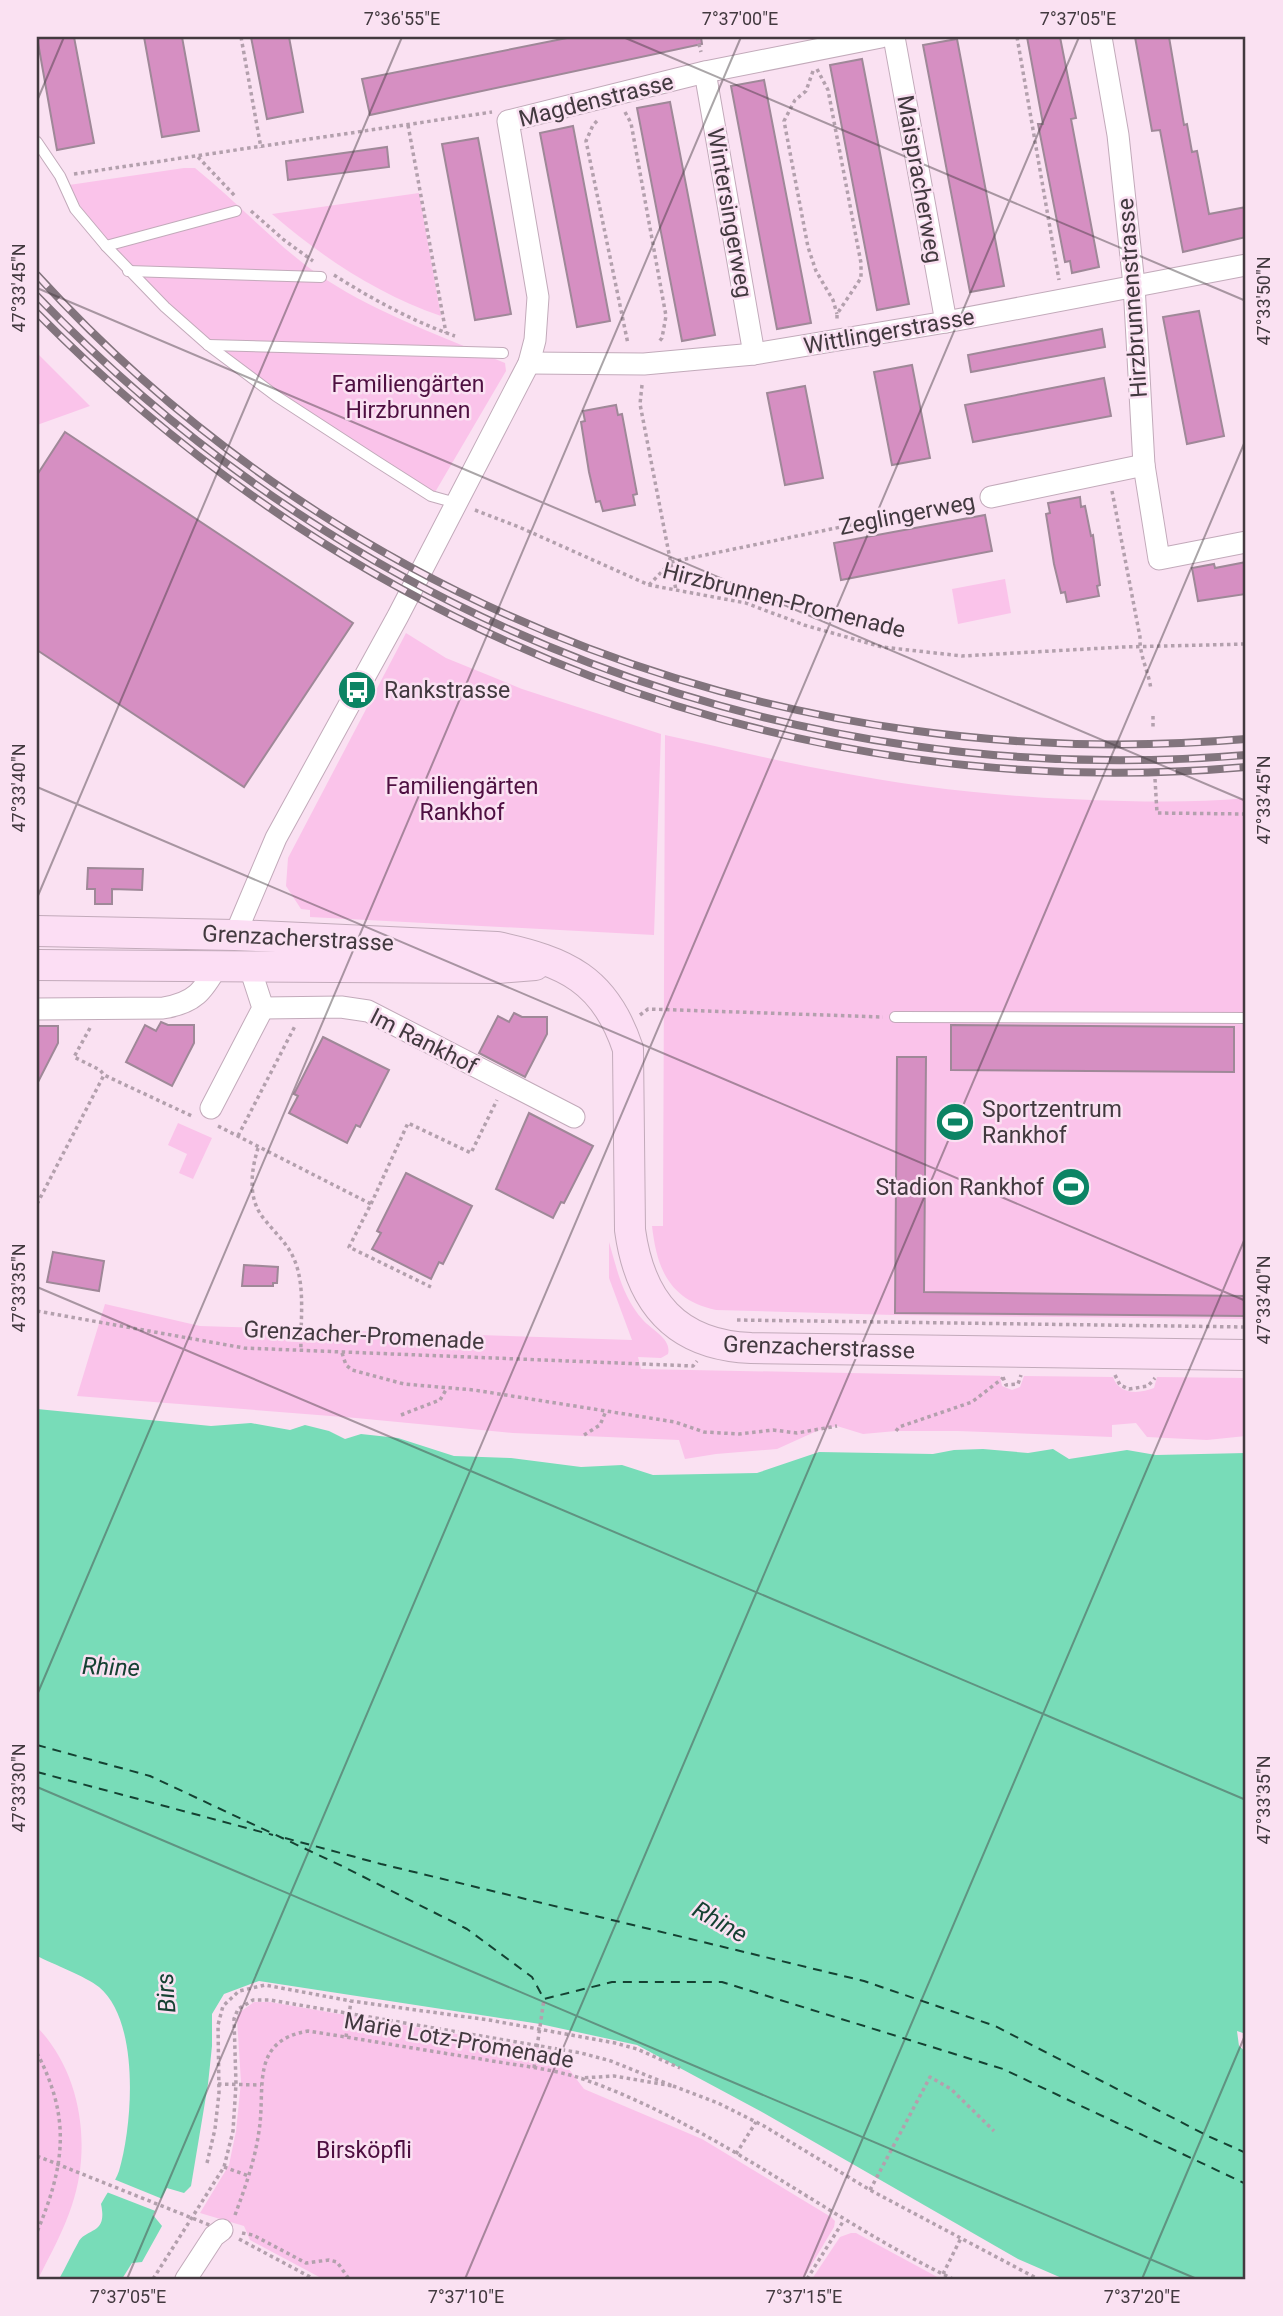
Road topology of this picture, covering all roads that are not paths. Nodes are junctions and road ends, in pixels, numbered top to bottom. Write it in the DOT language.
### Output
graph roads {
  1 [pos="881,37"];
  2 [pos="894,37"];
  3 [pos="1101,37"];
  4 [pos="705,72"];
  5 [pos="37,142"];
  6 [pos="238,206"];
  7 [pos="106,247"];
  8 [pos="1246,265"];
  9 [pos="128,271"];
  10 [pos="321,277"];
  11 [pos="1135,285"];
  12 [pos="946,322"];
  13 [pos="208,345"];
  14 [pos="503,353"];
  15 [pos="754,354"];
  16 [pos="529,363"];
  17 [pos="1144,465"];
  18 [pos="991,496"];
  19 [pos="456,503"];
  20 [pos="1246,542"];
  21 [pos="37,931"];
  22 [pos="235,934"];
  23 [pos="556,964"];
  24 [pos="37,965"];
  25 [pos="218,965"];
  26 [pos="249,965"];
  27 [pos="263,1008"];
  28 [pos="37,1009"];
  29 [pos="895,1017"];
  30 [pos="1246,1018"];
  31 [pos="208,1117"];
  32 [pos="574,1117"];
  33 [pos="1246,1355"];
  34 [pos="217,2228"];
  35 [pos="187,2279"];
  1 -- 4 [label="street, Magdenstrasse"];
  2 -- 12 [label="street, Maispracherweg"];
  3 -- 11 [label="street, Hirzbrunnenstrasse"];
  4 -- 15 [label="street, Wintersingerweg"];
  4 -- 16 [label="street, Magdenstrasse"];
  5 -- 7 [label="lane"];
  6 -- 7 [label="lane"];
  7 -- 9 [label="lane"];
  8 -- 11 [label="street, Wittlingerstrasse"];
  9 -- 10 [label="lane"];
  9 -- 13 [label="lane"];
  11 -- 12 [label="street, Wittlingerstrasse"];
  11 -- 17 [label="street, Hirzbrunnenstrasse"];
  12 -- 15 [label="street, Wittlingerstrasse"];
  13 -- 14 [label="lane"];
  13 -- 19 [label="lane"];
  15 -- 16 [label="street, Wittlingerstrasse"];
  16 -- 19 [label="street"];
  17 -- 18 [label="street, Zeglingerweg"];
  17 -- 20 [label="street, Hirzbrunnenstrasse"];
  19 -- 22 [label="street"];
  21 -- 22 [label="main road, Grenzacherstrasse"];
  22 -- 23 [label="main road, Grenzacherstrasse"];
  22 -- 25 [label="main road"];
  22 -- 26 [label="main road"];
  23 -- 26 [label="main road, Grenzacherstrasse"];
  23 -- 33 [label="main road, Grenzacherstrasse"];
  24 -- 25 [label="main road, Grenzacherstrasse"];
  25 -- 26 [label="main road, Grenzacherstrasse"];
  25 -- 28 [label="street, Grenzacherstrasse"];
  26 -- 27 [label="street"];
  27 -- 31 [label="street"];
  27 -- 32 [label="street, Im Rankhof"];
  29 -- 30 [label="lane"];
  34 -- 35 [label="street"];
}
